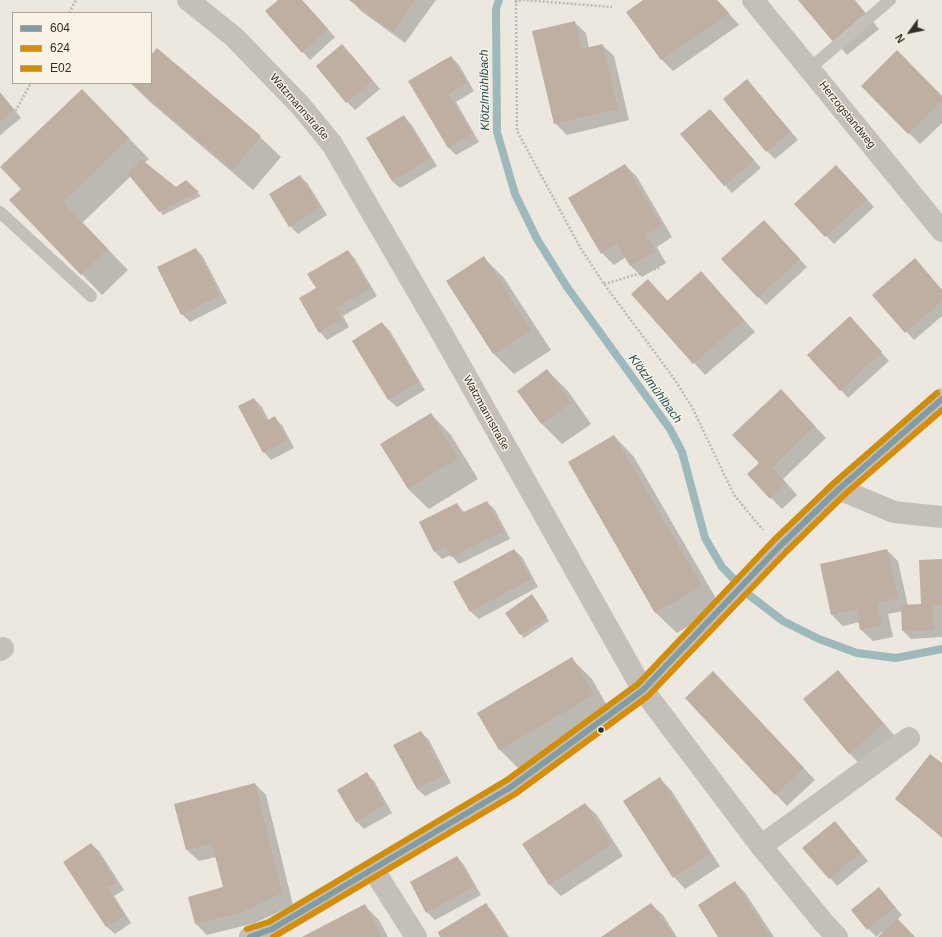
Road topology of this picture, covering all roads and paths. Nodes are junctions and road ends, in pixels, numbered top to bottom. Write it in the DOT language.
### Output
graph roads {
  1 [pos="76,0"];
  2 [pos="188,0"];
  3 [pos="753,0"];
  4 [pos="890,0"];
  5 [pos="516,1"];
  6 [pos="612,7"];
  7 [pos="70,12"];
  8 [pos="809,69"];
  9 [pos="30,84"];
  10 [pos="0,134"];
  11 [pos="0,212"];
  12 [pos="942,231"];
  13 [pos="659,268"];
  14 [pos="604,284"];
  15 [pos="91,296"];
  16 [pos="942,399"];
  17 [pos="839,489"];
  18 [pos="942,517"];
  19 [pos="780,546"];
  20 [pos="643,690"];
  21 [pos="909,738"];
  22 [pos="761,846"];
  23 [pos="373,869"];
  24 [pos="250,937"];
  25 [pos="416,937"];
  26 [pos="838,937"];
  1 -- 7 [label="path"];
  2 -- 20 [label="street, Watzmannstraße"];
  3 -- 8 [label="street, Herzogstandweg"];
  4 -- 8 [label="lane"];
  5 -- 6 [label="path"];
  5 -- 14 [label="path"];
  8 -- 12 [label="street, Herzogstandweg"];
  9 -- 10 [label="path"];
  11 -- 15 [label="lane"];
  13 -- 14 [label="path"];
  14 -- 19 [label="path"];
  16 -- 17 [label="street"];
  17 -- 18 [label="street"];
  17 -- 19 [label="street"];
  19 -- 20 [label="street"];
  20 -- 22 [label="street, Watzmannstraße"];
  20 -- 23 [label="street"];
  21 -- 22 [label="street"];
  22 -- 26 [label="street, Watzmannstraße"];
  23 -- 24 [label="street"];
  23 -- 25 [label="street"];
}
